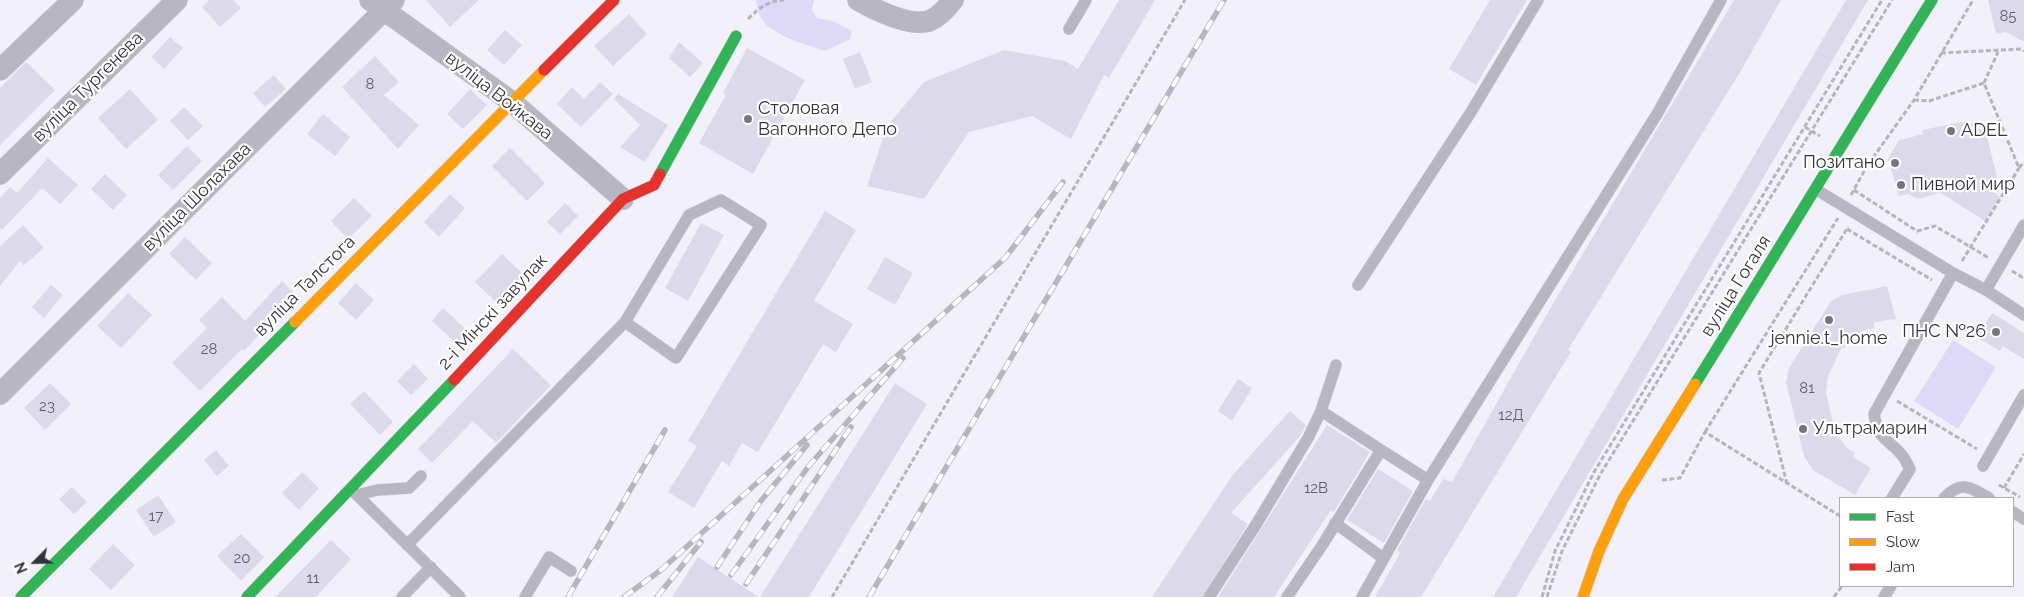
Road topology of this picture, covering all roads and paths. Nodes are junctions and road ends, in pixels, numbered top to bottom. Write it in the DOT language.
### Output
graph roads {
  1 [pos="73,0"];
  2 [pos="177,0"];
  3 [pos="614,0"];
  4 [pos="784,0"];
  5 [pos="858,0"];
  6 [pos="953,0"];
  7 [pos="1086,0"];
  8 [pos="1185,0"];
  9 [pos="1538,0"];
  10 [pos="1721,0"];
  11 [pos="1882,0"];
  12 [pos="1892,0"];
  13 [pos="1932,0"];
  14 [pos="1974,0"];
  15 [pos="383,4"];
  16 [pos="1069,29"];
  17 [pos="736,36"];
  18 [pos="2024,51"];
  19 [pos="1998,52"];
  20 [pos="1941,53"];
  21 [pos="0,70"];
  22 [pos="1984,83"];
  23 [pos="1914,100"];
  24 [pos="512,102"];
  25 [pos="1805,128"];
  26 [pos="1811,131"];
  27 [pos="1839,148"];
  28 [pos="2024,162"];
  29 [pos="1867,166"];
  30 [pos="2019,168"];
  31 [pos="0,174"];
  32 [pos="1817,190"];
  33 [pos="1854,190"];
  34 [pos="623,199"];
  35 [pos="1844,207"];
  36 [pos="1857,214"];
  37 [pos="2024,225"];
  38 [pos="1848,229"];
  39 [pos="1971,248"];
  40 [pos="2001,265"];
  41 [pos="1953,273"];
  42 [pos="2024,275"];
  43 [pos="1358,285"];
  44 [pos="1928,289"];
  45 [pos="1986,290"];
  46 [pos="2021,311"];
  47 [pos="625,322"];
  48 [pos="1336,366"];
  49 [pos="0,394"];
  50 [pos="1886,394"];
  51 [pos="2024,395"];
  52 [pos="1321,411"];
  53 [pos="1705,432"];
  54 [pos="1381,450"];
  55 [pos="2024,454"];
  56 [pos="1976,456"];
  57 [pos="1983,466"];
  58 [pos="421,476"];
  59 [pos="1428,480"];
  60 [pos="1659,480"];
  61 [pos="1995,483"];
  62 [pos="1787,484"];
  63 [pos="2004,488"];
  64 [pos="354,492"];
  65 [pos="1893,497"];
  66 [pos="1945,497"];
  67 [pos="1987,497"];
  68 [pos="2024,500"];
  69 [pos="1839,515"];
  70 [pos="1335,523"];
  71 [pos="408,545"];
  72 [pos="1383,558"];
  73 [pos="431,567"];
  74 [pos="571,571"];
  75 [pos="20,597"];
  76 [pos="247,597"];
  77 [pos="402,597"];
  78 [pos="460,597"];
  79 [pos="525,597"];
  80 [pos="832,597"];
  81 [pos="1210,597"];
  82 [pos="1287,597"];
  83 [pos="1362,597"];
  84 [pos="1542,597"];
  85 [pos="1547,597"];
  86 [pos="1583,597"];
  1 -- 21 [label="street"];
  2 -- 31 [label="street, вуліца Тургенева"];
  3 -- 24 [label="street, вуліца Талстога"];
  4 -- 17 [label="path"];
  5 -- 6 [label="street"];
  7 -- 16 [label="lane"];
  8 -- 80 [label="path"];
  9 -- 43 [label="lane"];
  10 -- 59 [label="lane"];
  11 -- 25 [label="path"];
  12 -- 26 [label="path"];
  13 -- 27 [label="street, вуліца Гогаля"];
  14 -- 20 [label="path"];
  15 -- 24 [label="street, вуліца Войкава"];
  15 -- 49 [label="street, вуліца Шолахава"];
  17 -- 34 [label="street, 2-і Мінскі завулак"];
  18 -- 19 [label="path"];
  19 -- 20 [label="path"];
  19 -- 22 [label="path"];
  20 -- 23 [label="path"];
  22 -- 23 [label="path"];
  22 -- 30 [label="path"];
  23 -- 29 [label="path"];
  24 -- 34 [label="street, вуліца Войкава"];
  24 -- 75 [label="street, вуліца Талстога"];
  25 -- 26 [label="path"];
  25 -- 84 [label="path"];
  26 -- 27 [label="path"];
  26 -- 85 [label="path"];
  27 -- 29 [label="path"];
  27 -- 32 [label="street, вуліца Гогаля"];
  28 -- 30 [label="path"];
  29 -- 33 [label="path"];
  30 -- 39 [label="path"];
  32 -- 35 [label="lane"];
  32 -- 86 [label="street, вуліца Гогаля"];
  33 -- 35 [label="path"];
  33 -- 39 [label="path"];
  34 -- 64 [label="street, 2-і Мінскі завулак"];
  35 -- 36 [label="lane"];
  35 -- 53 [label="path"];
  36 -- 38 [label="path"];
  36 -- 41 [label="lane"];
  37 -- 40 [label="lane"];
  38 -- 44 [label="path"];
  38 -- 62 [label="path"];
  39 -- 40 [label="path"];
  39 -- 41 [label="path"];
  40 -- 42 [label="path"];
  40 -- 45 [label="lane"];
  41 -- 45 [label="lane"];
  41 -- 50 [label="lane"];
  45 -- 46 [label="lane"];
  47 -- 47 [label="lane"];
  47 -- 71 [label="lane"];
  48 -- 52 [label="lane"];
  50 -- 56 [label="path"];
  50 -- 65 [label="lane"];
  51 -- 57 [label="lane"];
  52 -- 54 [label="lane"];
  52 -- 81 [label="lane"];
  53 -- 60 [label="path"];
  53 -- 62 [label="path"];
  54 -- 59 [label="lane"];
  54 -- 70 [label="lane"];
  55 -- 63 [label="path"];
  58 -- 64 [label="lane"];
  59 -- 72 [label="lane"];
  61 -- 63 [label="path"];
  62 -- 69 [label="path"];
  63 -- 68 [label="path"];
  64 -- 71 [label="lane"];
  64 -- 76 [label="street, 2-і Мінскі завулак"];
  66 -- 67 [label="lane"];
  70 -- 72 [label="lane"];
  70 -- 82 [label="lane"];
  71 -- 73 [label="lane"];
  72 -- 83 [label="lane"];
  73 -- 77 [label="lane"];
  73 -- 78 [label="lane"];
  74 -- 79 [label="lane"];
}
